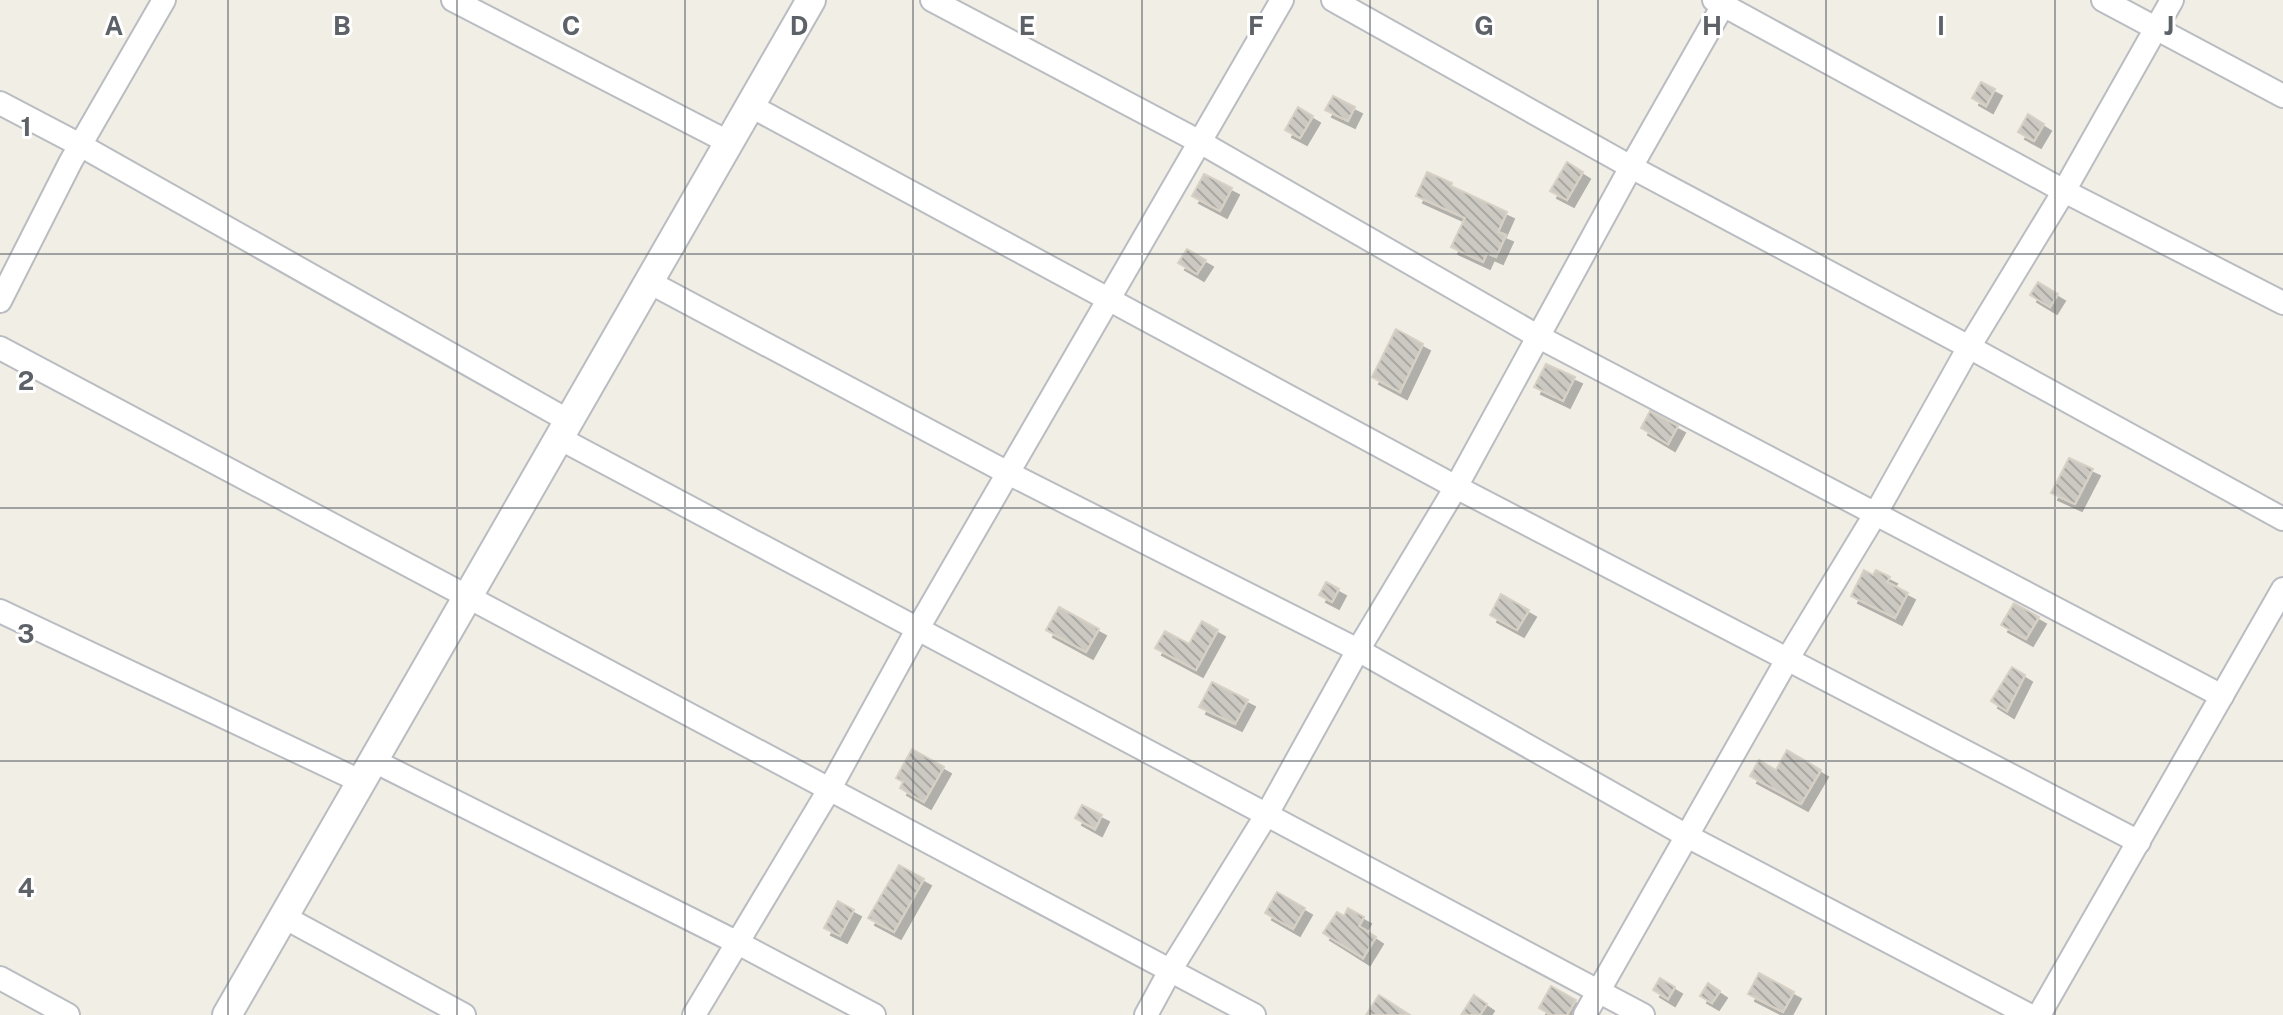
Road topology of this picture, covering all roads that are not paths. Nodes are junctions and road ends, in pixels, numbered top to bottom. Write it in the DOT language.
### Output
graph roads {
  1 [pos="164,0"];
  2 [pos="453,0"];
  3 [pos="811,0"];
  4 [pos="932,0"];
  5 [pos="1282,0"];
  6 [pos="1333,0"];
  7 [pos="2103,0"];
  8 [pos="2172,0"];
  9 [pos="1721,2"];
  10 [pos="2156,27"];
  11 [pos="2283,96"];
  12 [pos="0,103"];
  13 [pos="749,105"];
  14 [pos="728,142"];
  15 [pos="1200,142"];
  16 [pos="80,145"];
  17 [pos="1631,167"];
  18 [pos="2064,191"];
  19 [pos="649,282"];
  20 [pos="0,301"];
  21 [pos="1108,301"];
  22 [pos="2283,303"];
  23 [pos="1539,337"];
  24 [pos="1969,347"];
  25 [pos="0,348"];
  26 [pos="564,429"];
  27 [pos="1008,473"];
  28 [pos="1456,487"];
  29 [pos="1876,513"];
  30 [pos="2283,519"];
  31 [pos="2283,589"];
  32 [pos="469,596"];
  33 [pos="0,611"];
  34 [pos="917,630"];
  35 [pos="1358,650"];
  36 [pos="1788,658"];
  37 [pos="2222,696"];
  38 [pos="368,771"];
  39 [pos="829,790"];
  40 [pos="1267,814"];
  41 [pos="1687,836"];
  42 [pos="2139,842"];
  43 [pos="284,917"];
  44 [pos="736,942"];
  45 [pos="1171,969"];
  46 [pos="0,978"];
  47 [pos="1598,992"];
  48 [pos="68,1015"];
  49 [pos="227,1015"];
  50 [pos="464,1015"];
  51 [pos="694,1015"];
  52 [pos="874,1015"];
  53 [pos="1146,1015"];
  54 [pos="1254,1015"];
  55 [pos="1585,1015"];
  56 [pos="1643,1015"];
  57 [pos="2029,1015"];
  58 [pos="2039,1015"];
  1 -- 16 [label="street"];
  2 -- 14 [label="street"];
  3 -- 13 [label="street"];
  4 -- 15 [label="street"];
  5 -- 15 [label="street"];
  6 -- 17 [label="street"];
  7 -- 10 [label="street"];
  8 -- 10 [label="street"];
  9 -- 17 [label="street"];
  9 -- 18 [label="street"];
  10 -- 11 [label="street"];
  10 -- 18 [label="street"];
  12 -- 16 [label="street"];
  13 -- 14 [label="street"];
  13 -- 21 [label="street"];
  14 -- 19 [label="street"];
  15 -- 21 [label="street"];
  15 -- 23 [label="street"];
  16 -- 20 [label="street"];
  16 -- 26 [label="street"];
  17 -- 23 [label="street"];
  17 -- 24 [label="street"];
  18 -- 22 [label="street"];
  18 -- 24 [label="street"];
  19 -- 26 [label="street"];
  19 -- 27 [label="street"];
  21 -- 27 [label="street"];
  21 -- 28 [label="street"];
  23 -- 28 [label="street"];
  23 -- 29 [label="street"];
  24 -- 29 [label="street"];
  24 -- 30 [label="street"];
  25 -- 32 [label="street"];
  26 -- 32 [label="street"];
  26 -- 34 [label="street"];
  27 -- 34 [label="street"];
  27 -- 35 [label="street"];
  28 -- 35 [label="street"];
  28 -- 36 [label="street"];
  29 -- 36 [label="street"];
  29 -- 37 [label="street"];
  31 -- 37 [label="street"];
  32 -- 38 [label="street"];
  32 -- 39 [label="street"];
  33 -- 38 [label="street"];
  34 -- 39 [label="street"];
  34 -- 40 [label="street"];
  35 -- 40 [label="street"];
  35 -- 41 [label="street"];
  36 -- 41 [label="street"];
  36 -- 42 [label="street"];
  37 -- 42 [label="street"];
  38 -- 43 [label="street"];
  38 -- 44 [label="street"];
  39 -- 44 [label="street"];
  39 -- 45 [label="street"];
  40 -- 45 [label="street"];
  40 -- 47 [label="street"];
  41 -- 47 [label="street"];
  41 -- 57 [label="street"];
  42 -- 58 [label="street"];
  43 -- 49 [label="street"];
  43 -- 50 [label="street"];
  44 -- 51 [label="street"];
  44 -- 52 [label="street"];
  45 -- 53 [label="street"];
  45 -- 54 [label="street"];
  46 -- 48 [label="street"];
  47 -- 55 [label="street"];
  47 -- 56 [label="street"];
}
